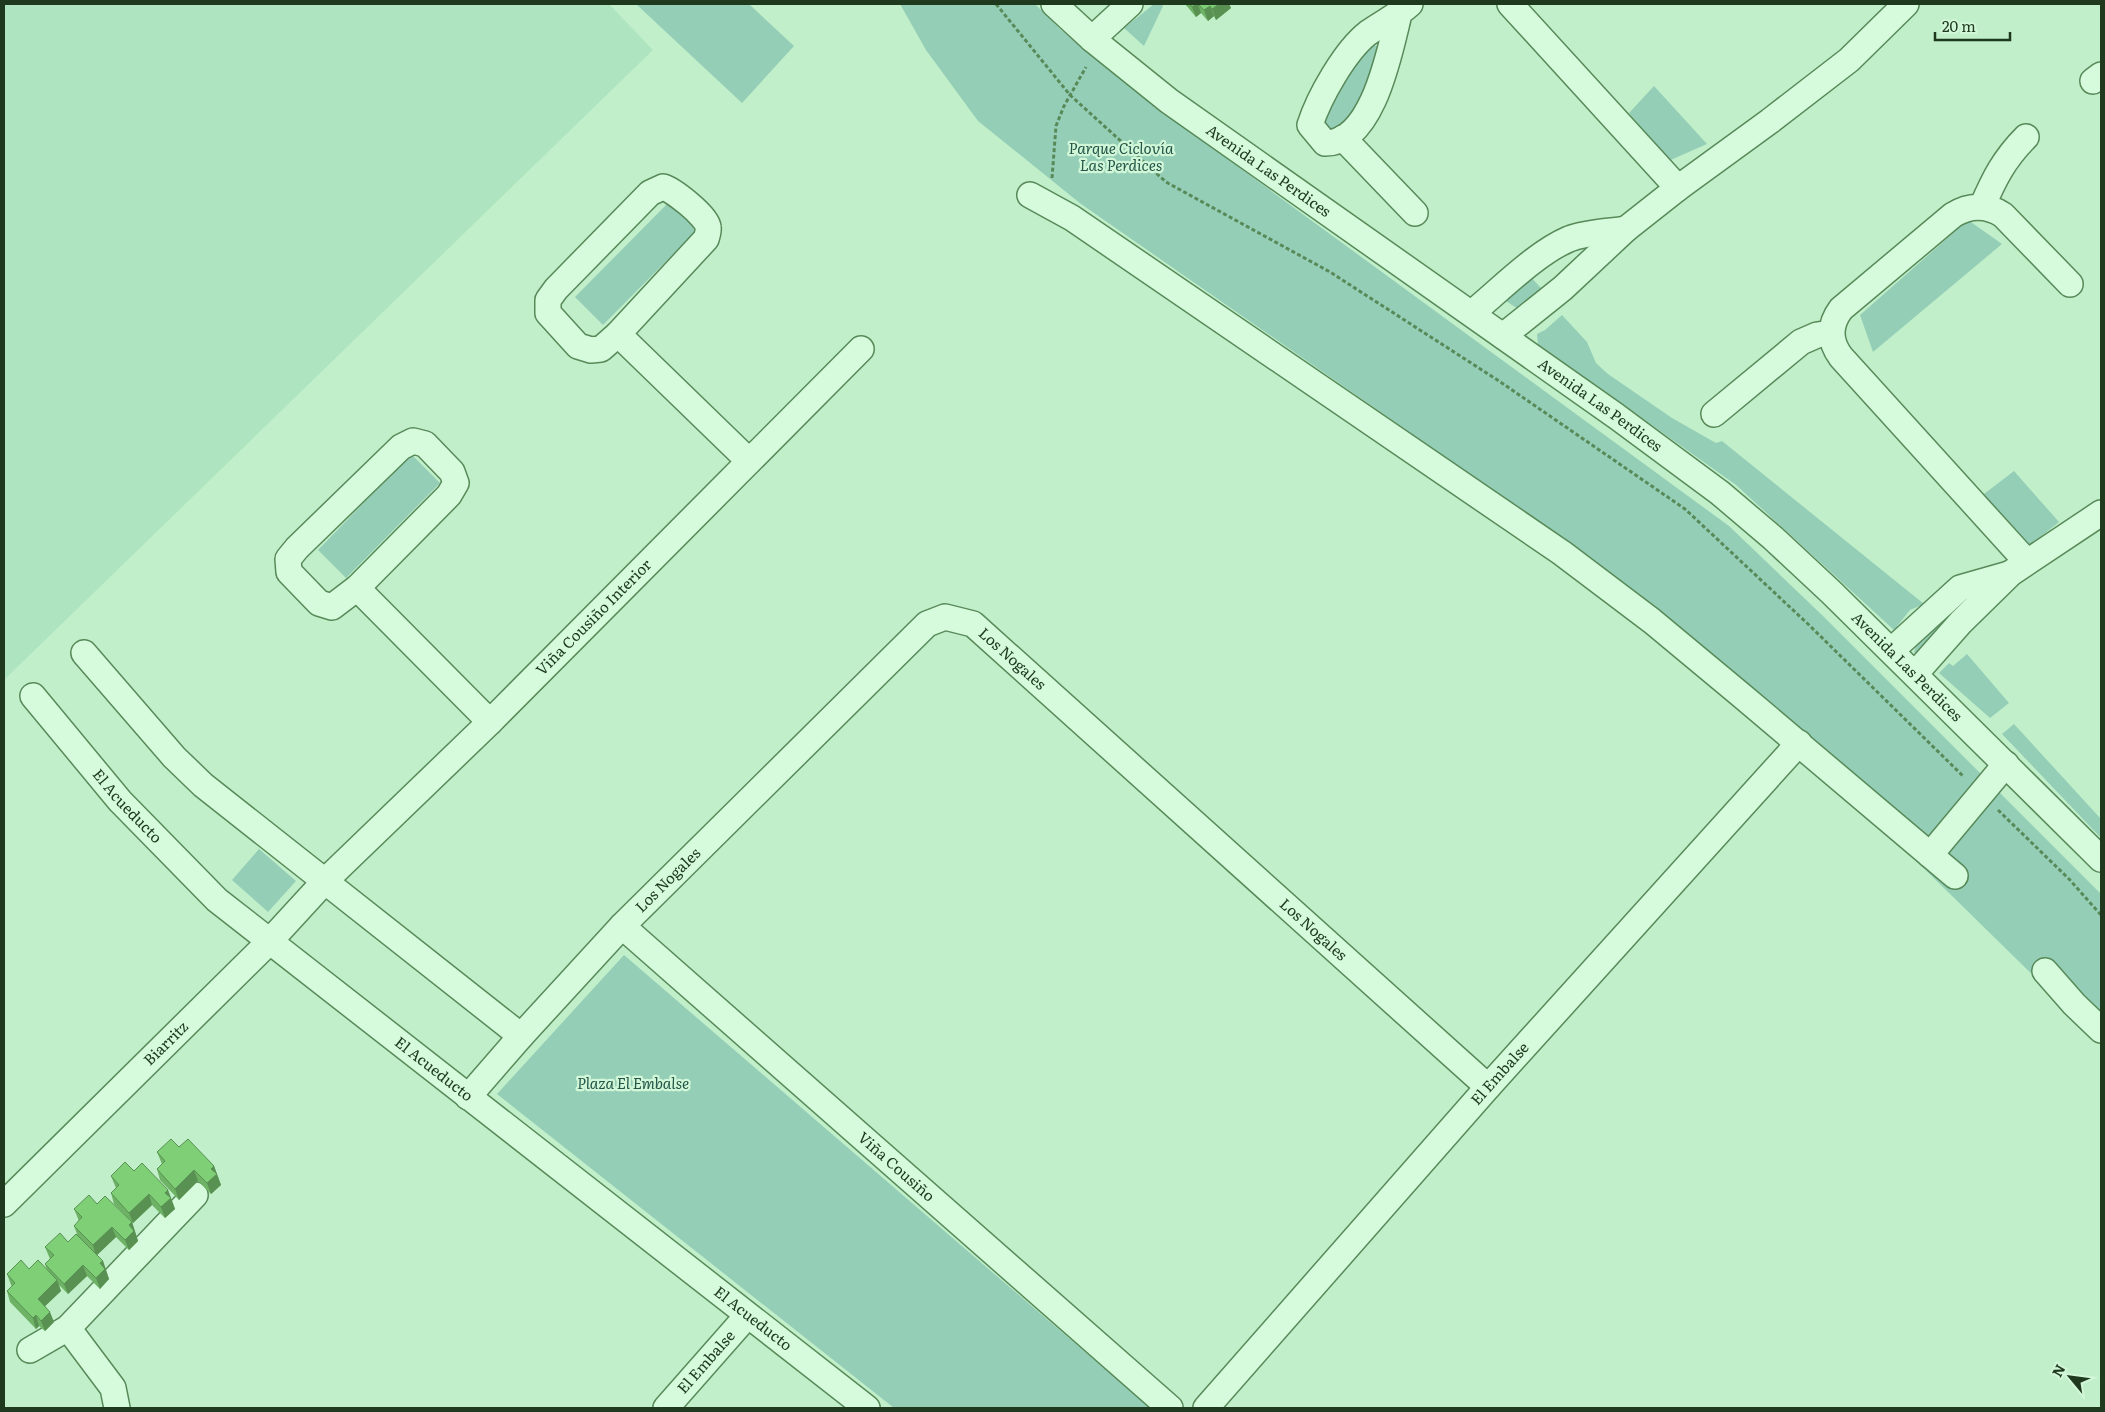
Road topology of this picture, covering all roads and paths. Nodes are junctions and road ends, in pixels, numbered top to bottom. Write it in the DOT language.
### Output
graph roads {
  1 [pos="996,4"];
  2 [pos="1130,4"];
  3 [pos="1510,4"];
  4 [pos="1906,4"];
  5 [pos="1057,5"];
  6 [pos="1404,9"];
  7 [pos="1092,39"];
  8 [pos="1070,95"];
  9 [pos="1343,138"];
  10 [pos="2026,138"];
  11 [pos="1678,188"];
  12 [pos="1030,195"];
  13 [pos="1053,207"];
  14 [pos="1982,207"];
  15 [pos="1415,213"];
  16 [pos="1626,229"];
  17 [pos="2070,284"];
  18 [pos="1472,314"];
  19 [pos="1831,333"];
  20 [pos="618,334"];
  21 [pos="1503,336"];
  22 [pos="861,349"];
  23 [pos="1714,414"];
  24 [pos="749,461"];
  25 [pos="2101,513"];
  26 [pos="2019,567"];
  27 [pos="358,588"];
  28 [pos="1892,650"];
  29 [pos="84,653"];
  30 [pos="1915,674"];
  31 [pos="32,696"];
  32 [pos="490,722"];
  33 [pos="1800,743"];
  34 [pos="2006,764"];
  35 [pos="1982,794"];
  36 [pos="1930,855"];
  37 [pos="2101,859"];
  38 [pos="1955,876"];
  39 [pos="325,881"];
  40 [pos="2101,915"];
  41 [pos="622,926"];
  42 [pos="269,942"];
  43 [pos="2045,971"];
  44 [pos="2101,1030"];
  45 [pos="521,1036"];
  46 [pos="1488,1088"];
  47 [pos="468,1097"];
  48 [pos="195,1195"];
  49 [pos="4,1204"];
  50 [pos="747,1316"];
  51 [pos="68,1328"];
  52 [pos="30,1350"];
  53 [pos="117,1408"];
  54 [pos="666,1408"];
  55 [pos="867,1408"];
  56 [pos="1170,1408"];
  57 [pos="1206,1408"];
  1 -- 8 [label="path"];
  2 -- 7 [label="street"];
  3 -- 11 [label="street"];
  4 -- 11 [label="street"];
  5 -- 7 [label="street, Avenida Las Perdices"];
  6 -- 9 [label="street"];
  6 -- 9 [label="street"];
  7 -- 8 [label="path"];
  7 -- 18 [label="street, Avenida Las Perdices"];
  8 -- 13 [label="path"];
  8 -- 35 [label="path"];
  9 -- 15 [label="street"];
  10 -- 14 [label="street"];
  11 -- 16 [label="street"];
  12 -- 13 [label="street"];
  13 -- 33 [label="street"];
  14 -- 17 [label="street"];
  14 -- 19 [label="street"];
  16 -- 18 [label="street"];
  16 -- 21 [label="street"];
  18 -- 21 [label="street, Avenida Las Perdices"];
  19 -- 23 [label="street"];
  19 -- 26 [label="street"];
  20 -- 20 [label="street"];
  20 -- 24 [label="street"];
  21 -- 28 [label="street, Avenida Las Perdices"];
  22 -- 24 [label="street, Viña Cousiño Interior"];
  24 -- 32 [label="street, Viña Cousiño Interior"];
  25 -- 26 [label="street"];
  26 -- 28 [label="street"];
  26 -- 30 [label="street"];
  27 -- 27 [label="street"];
  27 -- 32 [label="street"];
  28 -- 30 [label="street, Avenida Las Perdices"];
  29 -- 39 [label="street"];
  30 -- 34 [label="street, Avenida Las Perdices"];
  31 -- 42 [label="street, El Acueducto"];
  32 -- 39 [label="street, Viña Cousiño Interior"];
  33 -- 36 [label="street"];
  33 -- 46 [label="street, El Embalse"];
  34 -- 35 [label="street"];
  34 -- 37 [label="street, Avenida Las Perdices"];
  35 -- 36 [label="street"];
  35 -- 40 [label="path"];
  36 -- 38 [label="street"];
  39 -- 42 [label="street, Biarritz"];
  39 -- 45 [label="street"];
  41 -- 45 [label="street, Los Nogales"];
  41 -- 46 [label="street, Los Nogales"];
  41 -- 56 [label="street, Viña Cousiño"];
  42 -- 47 [label="street, El Acueducto"];
  42 -- 49 [label="street, Biarritz"];
  43 -- 44 [label="street"];
  45 -- 47 [label="street, Los Nogales"];
  46 -- 57 [label="street, El Embalse"];
  47 -- 50 [label="street, El Acueducto"];
  48 -- 51 [label="street"];
  50 -- 54 [label="street, El Embalse"];
  50 -- 55 [label="street, El Acueducto"];
  51 -- 52 [label="street"];
  51 -- 53 [label="street"];
}
